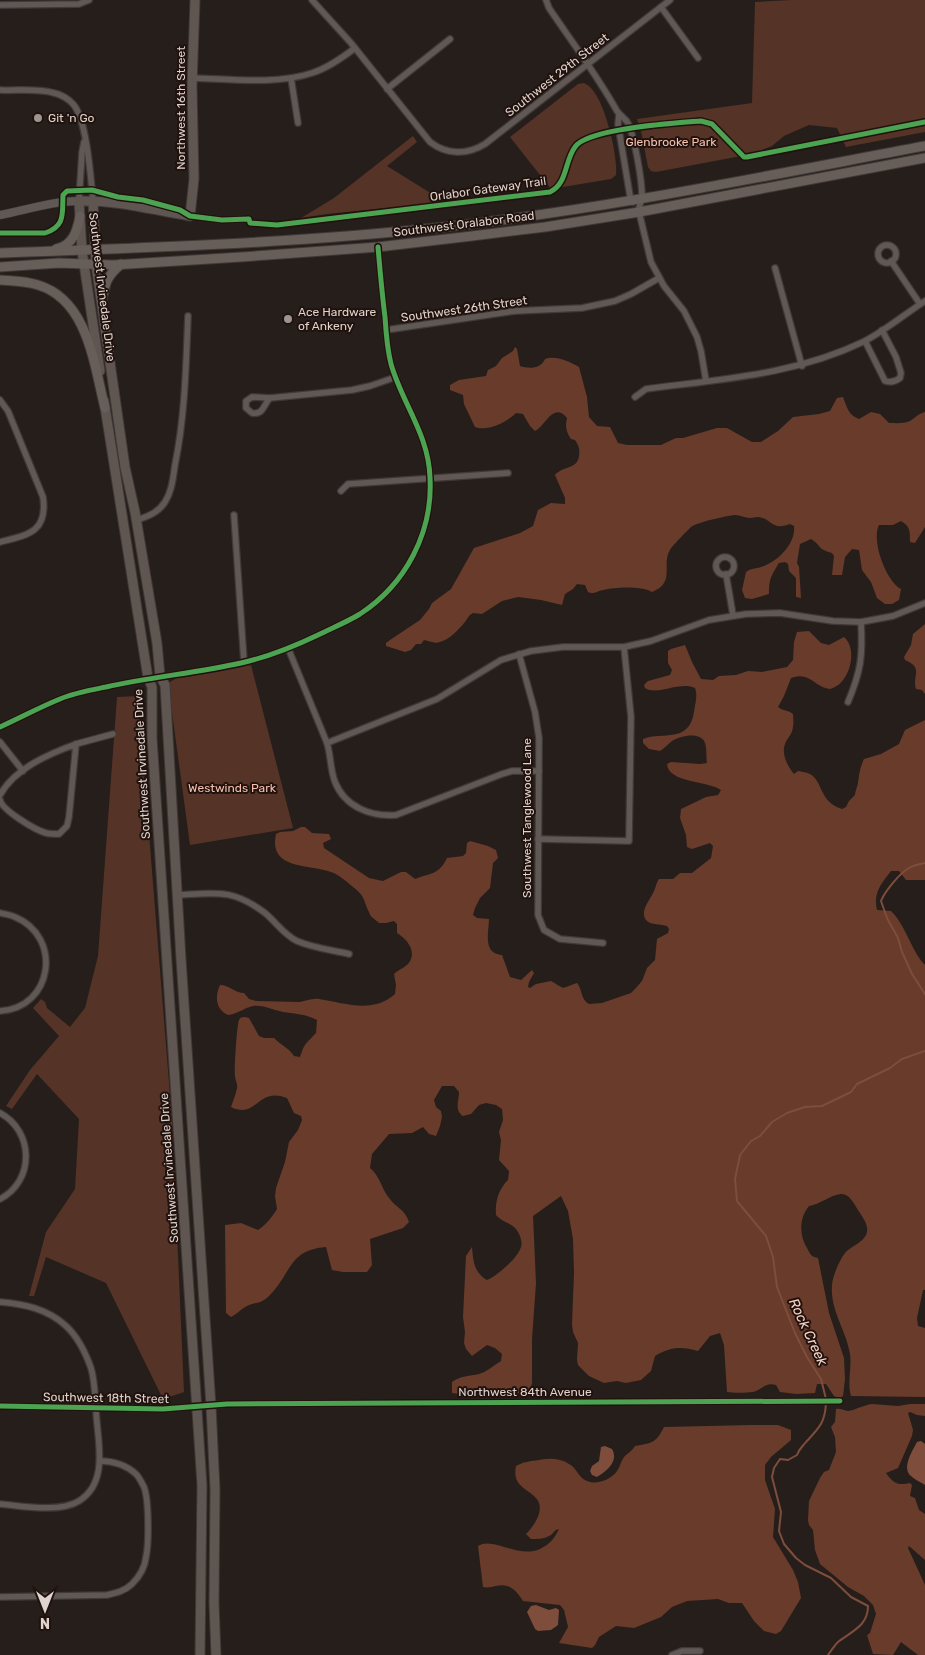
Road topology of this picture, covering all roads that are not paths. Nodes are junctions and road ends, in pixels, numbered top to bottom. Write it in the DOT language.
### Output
graph roads {
  1 [pos="89,0"];
  2 [pos="195,0"];
  3 [pos="312,0"];
  4 [pos="546,0"];
  5 [pos="670,0"];
  6 [pos="0,5"];
  7 [pos="661,7"];
  8 [pos="450,39"];
  9 [pos="355,48"];
  10 [pos="698,58"];
  11 [pos="587,64"];
  12 [pos="192,78"];
  13 [pos="291,78"];
  14 [pos="387,89"];
  15 [pos="0,90"];
  16 [pos="619,114"];
  17 [pos="298,123"];
  18 [pos="85,140"];
  19 [pos="925,146"];
  20 [pos="925,158"];
  21 [pos="93,201"];
  22 [pos="79,202"];
  23 [pos="638,204"];
  24 [pos="0,214"];
  25 [pos="80,216"];
  26 [pos="190,216"];
  27 [pos="249,219"];
  28 [pos="378,247"];
  29 [pos="95,250"];
  30 [pos="82,251"];
  31 [pos="43,252"];
  32 [pos="0,254"];
  33 [pos="891,261"];
  34 [pos="121,264"];
  35 [pos="84,265"];
  36 [pos="96,265"];
  37 [pos="0,267"];
  38 [pos="775,268"];
  39 [pos="659,278"];
  40 [pos="0,280"];
  41 [pos="102,302"];
  42 [pos="923,303"];
  43 [pos="188,316"];
  44 [pos="386,330"];
  45 [pos="882,330"];
  46 [pos="865,341"];
  47 [pos="802,366"];
  48 [pos="396,377"];
  49 [pos="706,381"];
  50 [pos="635,397"];
  51 [pos="270,398"];
  52 [pos="0,400"];
  53 [pos="105,408"];
  54 [pos="508,473"];
  55 [pos="430,477"];
  56 [pos="341,491"];
  57 [pos="234,515"];
  58 [pos="136,520"];
  59 [pos="0,542"];
  60 [pos="726,574"];
  61 [pos="925,603"];
  62 [pos="733,615"];
  63 [pos="861,622"];
  64 [pos="624,647"];
  65 [pos="288,648"];
  66 [pos="519,654"];
  67 [pos="244,662"];
  68 [pos="160,676"];
  69 [pos="148,678"];
  70 [pos="848,702"];
  71 [pos="0,727"];
  72 [pos="113,734"];
  73 [pos="0,742"];
  74 [pos="327,743"];
  75 [pos="76,744"];
  76 [pos="23,770"];
  77 [pos="539,771"];
  78 [pos="0,795"];
  79 [pos="0,800"];
  80 [pos="538,839"];
  81 [pos="177,895"];
  82 [pos="0,913"];
  83 [pos="603,943"];
  84 [pos="349,954"];
  85 [pos="0,1011"];
  86 [pos="186,1032"];
  87 [pos="172,1033"];
  88 [pos="0,1113"];
  89 [pos="0,1199"];
  90 [pos="0,1302"];
  91 [pos="837,1401"];
  92 [pos="0,1406"];
  93 [pos="211,1406"];
  94 [pos="196,1407"];
  95 [pos="96,1409"];
  96 [pos="100,1461"];
  97 [pos="0,1504"];
  98 [pos="0,1597"];
  99 [pos="700,1651"];
  100 [pos="200,1655"];
  101 [pos="216,1655"];
  102 [pos="672,1655"];
  1 -- 6 [label="street"];
  2 -- 12 [label="main road, Northwest 16th Street"];
  3 -- 9 [label="street"];
  4 -- 11 [label="street"];
  5 -- 7 [label="street, Southwest 29th Street"];
  7 -- 10 [label="street"];
  7 -- 11 [label="street, Southwest 29th Street"];
  8 -- 14 [label="street"];
  9 -- 13 [label="street"];
  9 -- 14 [label="street"];
  11 -- 14 [label="street, Southwest 29th Street"];
  11 -- 16 [label="street"];
  12 -- 13 [label="street"];
  12 -- 26 [label="main road, Northwest 16th Street"];
  13 -- 17 [label="street"];
  15 -- 18 [label="street"];
  16 -- 23 [label="street"];
  16 -- 23 [label="street"];
  18 -- 21 [label="street, Southwest Irvinedale Drive"];
  18 -- 22 [label="street, Southwest Irvinedale Drive"];
  19 -- 23 [label="main road, Southwest Oralabor Road"];
  20 -- 23 [label="main road, Southwest Oralabor Road"];
  21 -- 22 [label="main road"];
  21 -- 26 [label="main road"];
  21 -- 29 [label="main road, Southwest Irvinedale Drive"];
  22 -- 24 [label="street"];
  22 -- 25 [label="main road, Southwest Irvinedale Drive"];
  23 -- 28 [label="main road, Southwest Oralabor Road"];
  23 -- 29 [label="main road, Southwest Oralabor Road"];
  23 -- 39 [label="street"];
  25 -- 30 [label="main road, Southwest Irvinedale Drive"];
  25 -- 31 [label="main road"];
  26 -- 27 [label="street"];
  28 -- 34 [label="main road, Southwest Oralabor Road"];
  28 -- 44 [label="street"];
  29 -- 30 [label="main road, Southwest Oralabor Road"];
  29 -- 36 [label="main road, Southwest Irvinedale Drive"];
  30 -- 31 [label="main road, Southwest Oralabor Road"];
  30 -- 35 [label="main road, Southwest Irvinedale Drive"];
  31 -- 32 [label="main road, Southwest Oralabor Road"];
  33 -- 42 [label="street"];
  34 -- 36 [label="main road, Southwest Oralabor Road"];
  34 -- 41 [label="main road"];
  35 -- 36 [label="main road, Southwest Oralabor Road"];
  35 -- 37 [label="main road, Southwest Oralabor Road"];
  35 -- 53 [label="main road, Southwest Irvinedale Drive"];
  36 -- 41 [label="main road, Southwest Irvinedale Drive"];
  38 -- 47 [label="street"];
  39 -- 44 [label="street, Southwest 26th Street"];
  39 -- 49 [label="street"];
  40 -- 53 [label="main road"];
  41 -- 58 [label="main road, Southwest Irvinedale Drive"];
  42 -- 45 [label="street"];
  43 -- 58 [label="street"];
  44 -- 48 [label="street"];
  45 -- 46 [label="street"];
  45 -- 46 [label="street"];
  46 -- 47 [label="street"];
  47 -- 49 [label="street"];
  48 -- 51 [label="street"];
  48 -- 55 [label="street"];
  49 -- 50 [label="street"];
  52 -- 59 [label="street"];
  53 -- 69 [label="main road, Southwest Irvinedale Drive"];
  54 -- 55 [label="street"];
  55 -- 56 [label="street"];
  55 -- 65 [label="street"];
  57 -- 67 [label="street"];
  58 -- 68 [label="main road, Southwest Irvinedale Drive"];
  60 -- 62 [label="street"];
  61 -- 63 [label="street"];
  62 -- 63 [label="street"];
  62 -- 64 [label="street"];
  63 -- 70 [label="street"];
  64 -- 66 [label="street"];
  64 -- 80 [label="street"];
  65 -- 67 [label="street"];
  65 -- 74 [label="street"];
  66 -- 74 [label="street"];
  66 -- 77 [label="street, Southwest Tanglewood Lane"];
  67 -- 68 [label="street"];
  68 -- 69 [label="street"];
  68 -- 81 [label="main road, Southwest Irvinedale Drive"];
  69 -- 71 [label="street"];
  69 -- 87 [label="main road, Southwest Irvinedale Drive"];
  72 -- 75 [label="street"];
  73 -- 76 [label="street"];
  74 -- 77 [label="street"];
  75 -- 76 [label="street"];
  75 -- 79 [label="street"];
  76 -- 78 [label="street"];
  77 -- 80 [label="street, Southwest Tanglewood Lane"];
  80 -- 83 [label="street, Southwest Tanglewood Lane"];
  81 -- 84 [label="street"];
  81 -- 86 [label="main road, Southwest Irvinedale Drive"];
  82 -- 85 [label="street"];
  86 -- 87 [label="main road"];
  86 -- 93 [label="main road, Southwest Irvinedale Drive"];
  87 -- 94 [label="main road, Southwest Irvinedale Drive"];
  88 -- 89 [label="street"];
  90 -- 95 [label="street"];
  91 -- 93 [label="street, Northwest 84th Avenue"];
  92 -- 95 [label="street, Southwest 18th Street"];
  93 -- 94 [label="street, Southwest 18th Street"];
  93 -- 101 [label="main road, Southwest Irvinedale Drive"];
  94 -- 95 [label="street, Southwest 18th Street"];
  94 -- 100 [label="main road, Southwest Irvinedale Drive"];
  95 -- 96 [label="street"];
  96 -- 97 [label="street"];
  96 -- 98 [label="street"];
  99 -- 102 [label="street"];
}
